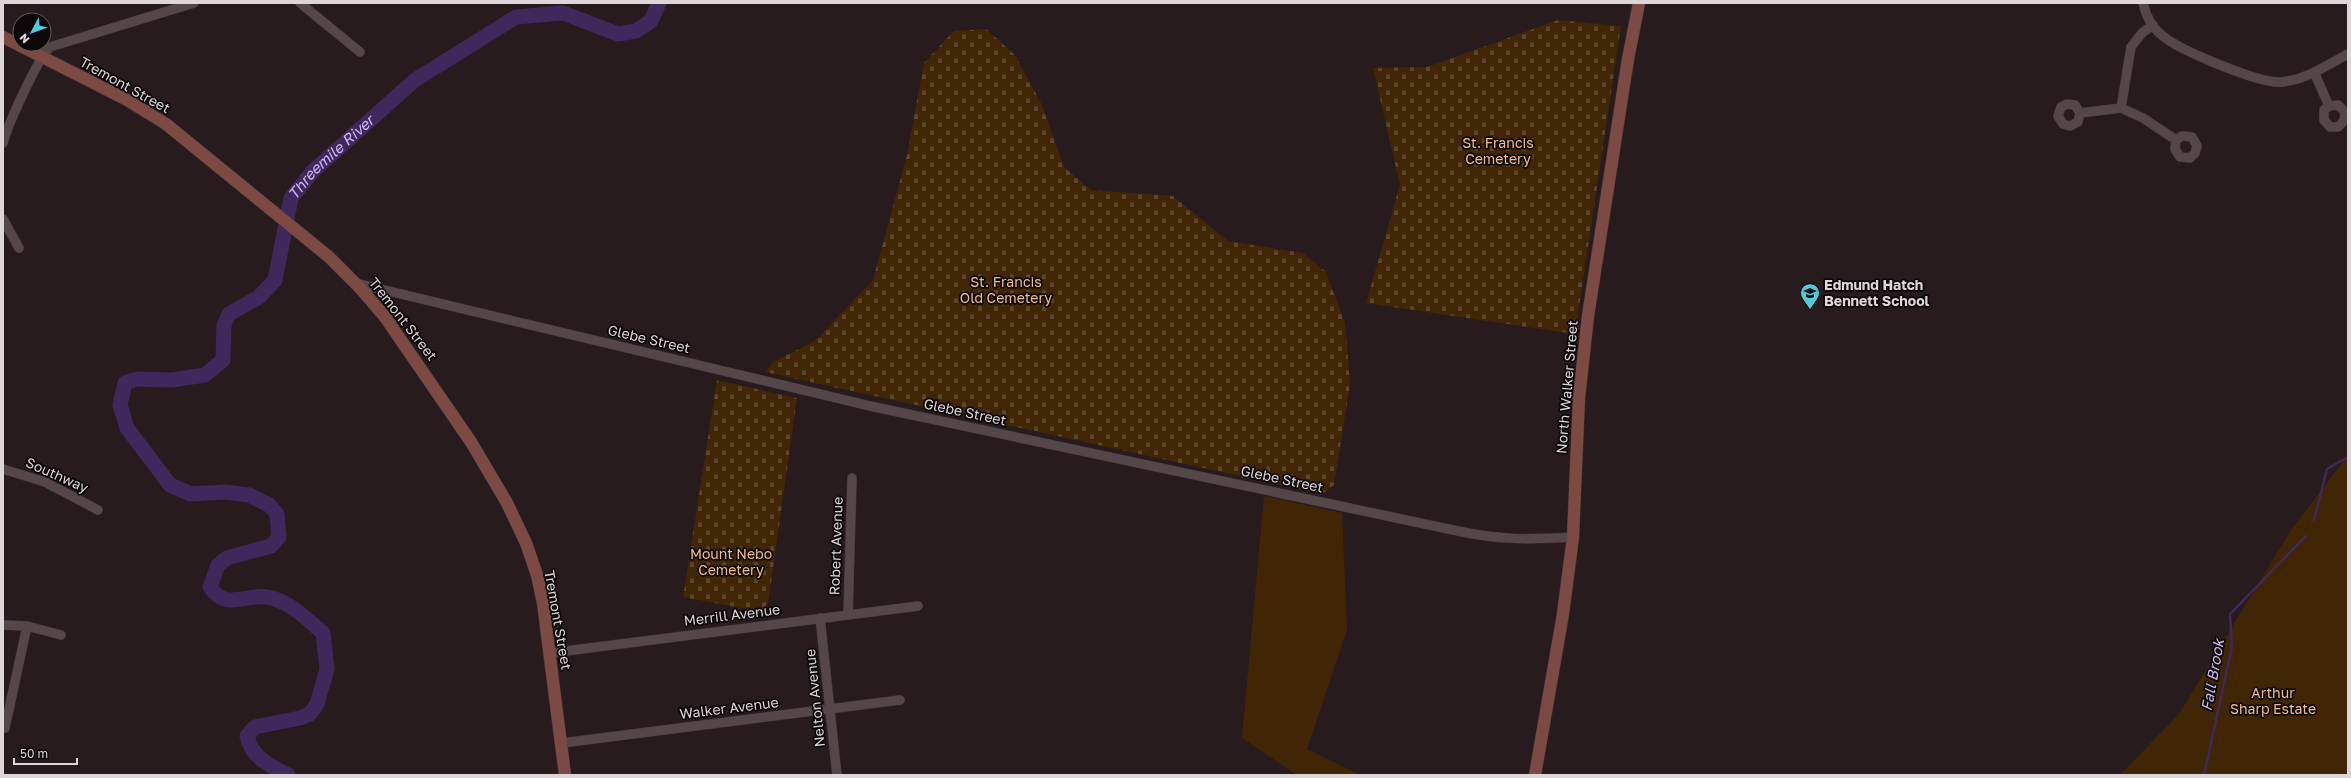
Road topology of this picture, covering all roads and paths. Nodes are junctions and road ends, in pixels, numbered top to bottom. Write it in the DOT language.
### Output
graph roads {
  1 [pos="194,3"];
  2 [pos="300,3"];
  3 [pos="1639,3"];
  4 [pos="2143,3"];
  5 [pos="2153,25"];
  6 [pos="3,37"];
  7 [pos="360,52"];
  8 [pos="2348,54"];
  9 [pos="42,58"];
  10 [pos="2314,72"];
  11 [pos="2330,106"];
  12 [pos="2121,108"];
  13 [pos="2080,113"];
  14 [pos="2176,140"];
  15 [pos="3,143"];
  16 [pos="3,219"];
  17 [pos="19,248"];
  18 [pos="355,283"];
  19 [pos="3,469"];
  20 [pos="852,478"];
  21 [pos="98,510"];
  22 [pos="1573,536"];
  23 [pos="918,606"];
  24 [pos="848,614"];
  25 [pos="820,618"];
  26 [pos="3,625"];
  27 [pos="27,626"];
  28 [pos="61,635"];
  29 [pos="550,653"];
  30 [pos="900,700"];
  31 [pos="830,709"];
  32 [pos="4,728"];
  33 [pos="562,743"];
  34 [pos="565,775"];
  35 [pos="837,775"];
  36 [pos="1535,775"];
  1 -- 9 [label="street"];
  2 -- 7 [label="street"];
  3 -- 22 [label="main road, North Walker Street"];
  4 -- 5 [label="street"];
  5 -- 10 [label="street"];
  5 -- 12 [label="street"];
  6 -- 9 [label="main road, Tremont Street"];
  8 -- 10 [label="street"];
  9 -- 15 [label="street"];
  9 -- 18 [label="main road, Tremont Street"];
  10 -- 11 [label="street"];
  12 -- 13 [label="street"];
  12 -- 14 [label="street"];
  16 -- 17 [label="street"];
  18 -- 22 [label="street, Glebe Street"];
  18 -- 29 [label="main road, Tremont Street"];
  19 -- 21 [label="street, Southway"];
  20 -- 24 [label="street, Robert Avenue"];
  22 -- 36 [label="main road, North Walker Street"];
  23 -- 24 [label="street, Merrill Avenue"];
  24 -- 25 [label="street, Merrill Avenue"];
  25 -- 29 [label="street, Merrill Avenue"];
  25 -- 31 [label="street, Nelton Avenue"];
  26 -- 27 [label="street"];
  27 -- 28 [label="street"];
  27 -- 32 [label="street"];
  29 -- 33 [label="main road, Tremont Street"];
  30 -- 31 [label="street, Walker Avenue"];
  31 -- 33 [label="street, Walker Avenue"];
  31 -- 35 [label="street, Nelton Avenue"];
  33 -- 34 [label="main road, Tremont Street"];
}
